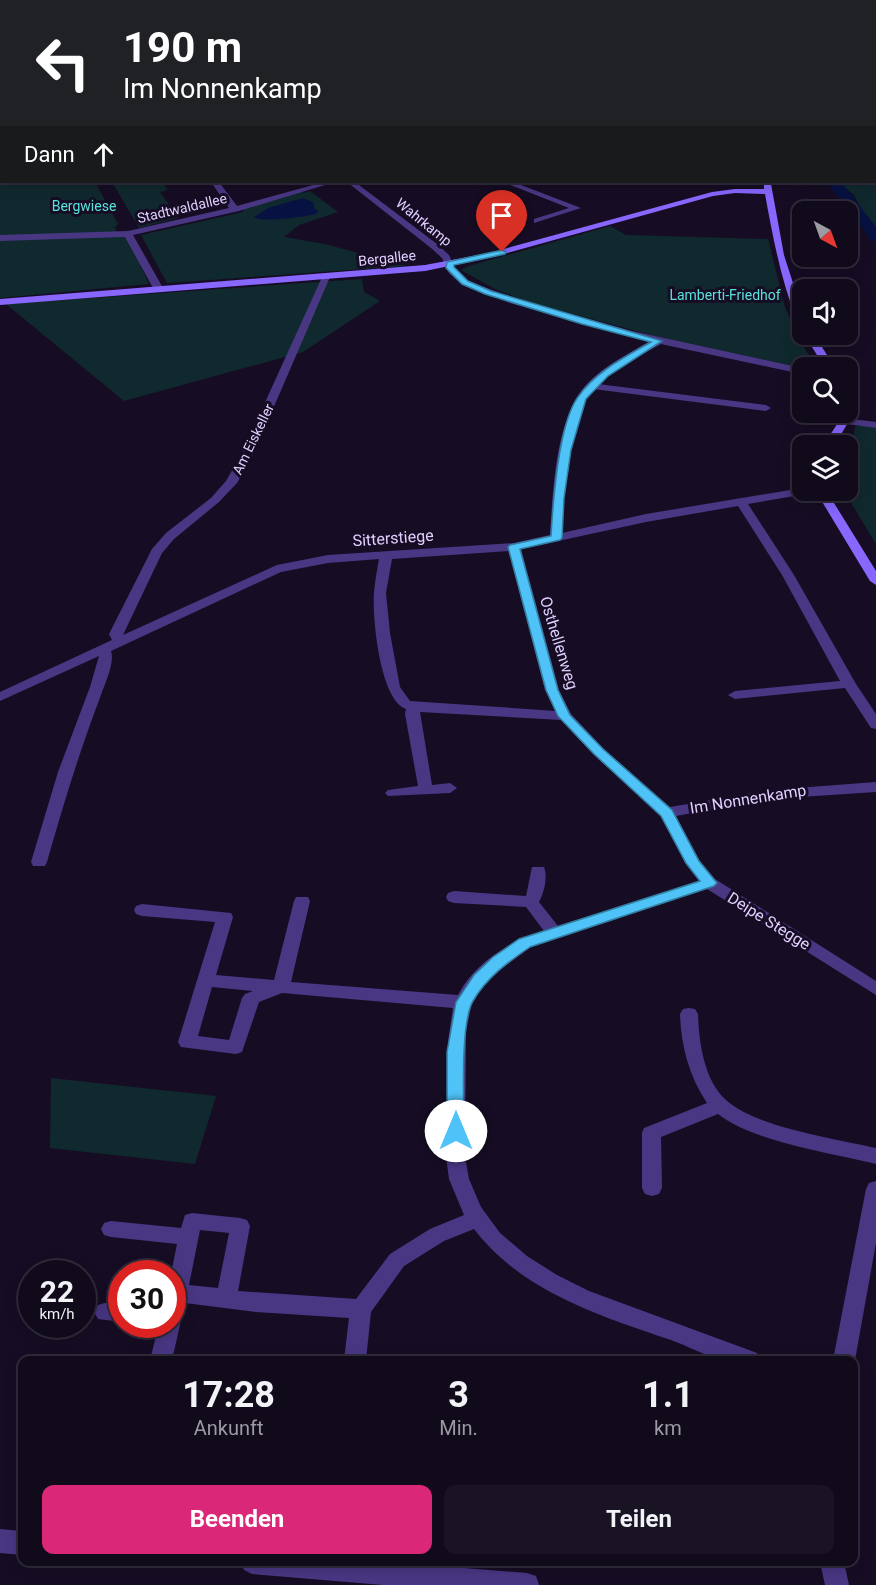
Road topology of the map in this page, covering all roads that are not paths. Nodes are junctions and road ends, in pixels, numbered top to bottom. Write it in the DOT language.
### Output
graph roads {
  1 [pos="216,183"];
  2 [pos="327,183"];
  3 [pos="352,183"];
  4 [pos="514,183"];
  5 [pos="766,183"];
  6 [pos="768,192"];
  7 [pos="236,209"];
  8 [pos="537,221"];
  9 [pos="128,234"];
  10 [pos="0,238"];
  11 [pos="450,264"];
  12 [pos="326,277"];
  13 [pos="158,288"];
  14 [pos="792,297"];
  15 [pos="0,302"];
  16 [pos="658,341"];
  17 [pos="792,369"];
  18 [pos="591,386"];
  19 [pos="766,408"];
  20 [pos="858,420"];
  21 [pos="876,425"];
  22 [pos="792,493"];
  23 [pos="827,501"];
  24 [pos="741,502"];
  25 [pos="556,538"];
  26 [pos="514,547"];
  27 [pos="386,555"];
  28 [pos="876,581"];
  29 [pos="118,641"];
  30 [pos="104,648"];
  31 [pos="849,684"];
  32 [pos="735,695"];
  33 [pos="0,697"];
  34 [pos="414,707"];
  35 [pos="565,716"];
  36 [pos="876,725"];
  37 [pos="876,787"];
  38 [pos="450,788"];
  39 [pos="426,790"];
  40 [pos="393,793"];
  41 [pos="667,813"];
  42 [pos="39,862"];
  43 [pos="538,871"];
  44 [pos="709,883"];
  45 [pos="454,897"];
  46 [pos="302,901"];
  47 [pos="531,903"];
  48 [pos="142,910"];
  49 [pos="554,932"];
  50 [pos="207,980"];
  51 [pos="281,987"];
  52 [pos="876,989"];
  53 [pos="464,1002"];
  54 [pos="689,1014"];
  55 [pos="719,1106"];
  56 [pos="876,1156"];
  57 [pos="652,1188"];
  58 [pos="876,1189"];
  59 [pos="476,1219"];
  60 [pos="111,1229"];
  61 [pos="189,1237"];
  62 [pos="184,1260"];
  63 [pos="186,1294"];
  64 [pos="226,1298"];
  65 [pos="361,1309"];
  66 [pos="166,1338"];
  67 [pos="162,1356"];
  68 [pos="355,1356"];
  69 [pos="739,1356"];
  70 [pos="845,1356"];
  71 [pos="0,1541"];
  72 [pos="18,1543"];
  73 [pos="300,1566"];
  74 [pos="833,1566"];
  75 [pos="527,1585"];
  76 [pos="837,1585"];
  1 -- 7 [label="street"];
  2 -- 7 [label="street, Stadtwaldallee"];
  3 -- 11 [label="street, Wahrkamp"];
  4 -- 8 [label="street"];
  5 -- 6 [label="street"];
  6 -- 11 [label="street, Bergallee"];
  6 -- 14 [label="street"];
  7 -- 9 [label="street, Stadtwaldallee"];
  9 -- 10 [label="street, Stadtwaldallee"];
  9 -- 13 [label="street"];
  11 -- 12 [label="street, Bergallee"];
  11 -- 16 [label="street, Wahrkamp"];
  12 -- 13 [label="street, Bergallee"];
  12 -- 29 [label="street, Am Eiskeller"];
  13 -- 15 [label="street, Bergallee"];
  16 -- 17 [label="street, Wahrkamp"];
  16 -- 18 [label="street"];
  18 -- 19 [label="street"];
  18 -- 25 [label="street"];
  20 -- 21 [label="street"];
  22 -- 24 [label="street, Sitterstiege"];
  23 -- 28 [label="street"];
  24 -- 25 [label="street, Sitterstiege"];
  24 -- 31 [label="street"];
  25 -- 26 [label="street, Sitterstiege"];
  26 -- 27 [label="street, Sitterstiege"];
  26 -- 35 [label="street, Osthellenweg"];
  27 -- 29 [label="street, Sitterstiege"];
  27 -- 34 [label="street"];
  29 -- 30 [label="street, Sitterstiege"];
  30 -- 33 [label="street, Sitterstiege"];
  30 -- 42 [label="street"];
  31 -- 32 [label="street"];
  31 -- 36 [label="street"];
  34 -- 35 [label="street"];
  34 -- 39 [label="street"];
  35 -- 41 [label="street, Osthellenweg"];
  37 -- 41 [label="street, Im Nonnenkamp"];
  38 -- 39 [label="street"];
  39 -- 40 [label="street"];
  41 -- 44 [label="street, Im Nonnenkamp"];
  43 -- 47 [label="street"];
  44 -- 49 [label="street, Deipe Stegge"];
  44 -- 52 [label="street, Deipe Stegge"];
  45 -- 47 [label="street"];
  46 -- 51 [label="street"];
  47 -- 49 [label="street"];
  48 -- 50 [label="street"];
  49 -- 53 [label="street, Deipe Stegge"];
  50 -- 51 [label="street"];
  50 -- 51 [label="street"];
  51 -- 53 [label="street"];
  53 -- 59 [label="street, Deipe Stegge"];
  54 -- 55 [label="street"];
  55 -- 56 [label="street"];
  55 -- 57 [label="street"];
  58 -- 70 [label="street"];
  59 -- 65 [label="street"];
  59 -- 69 [label="street, Deipe Stegge"];
  60 -- 61 [label="street"];
  61 -- 62 [label="street"];
  61 -- 64 [label="street"];
  63 -- 64 [label="street"];
  64 -- 65 [label="street"];
  65 -- 68 [label="street"];
  66 -- 67 [label="street"];
  71 -- 72 [label="street"];
  73 -- 75 [label="street"];
  74 -- 76 [label="street"];
}
